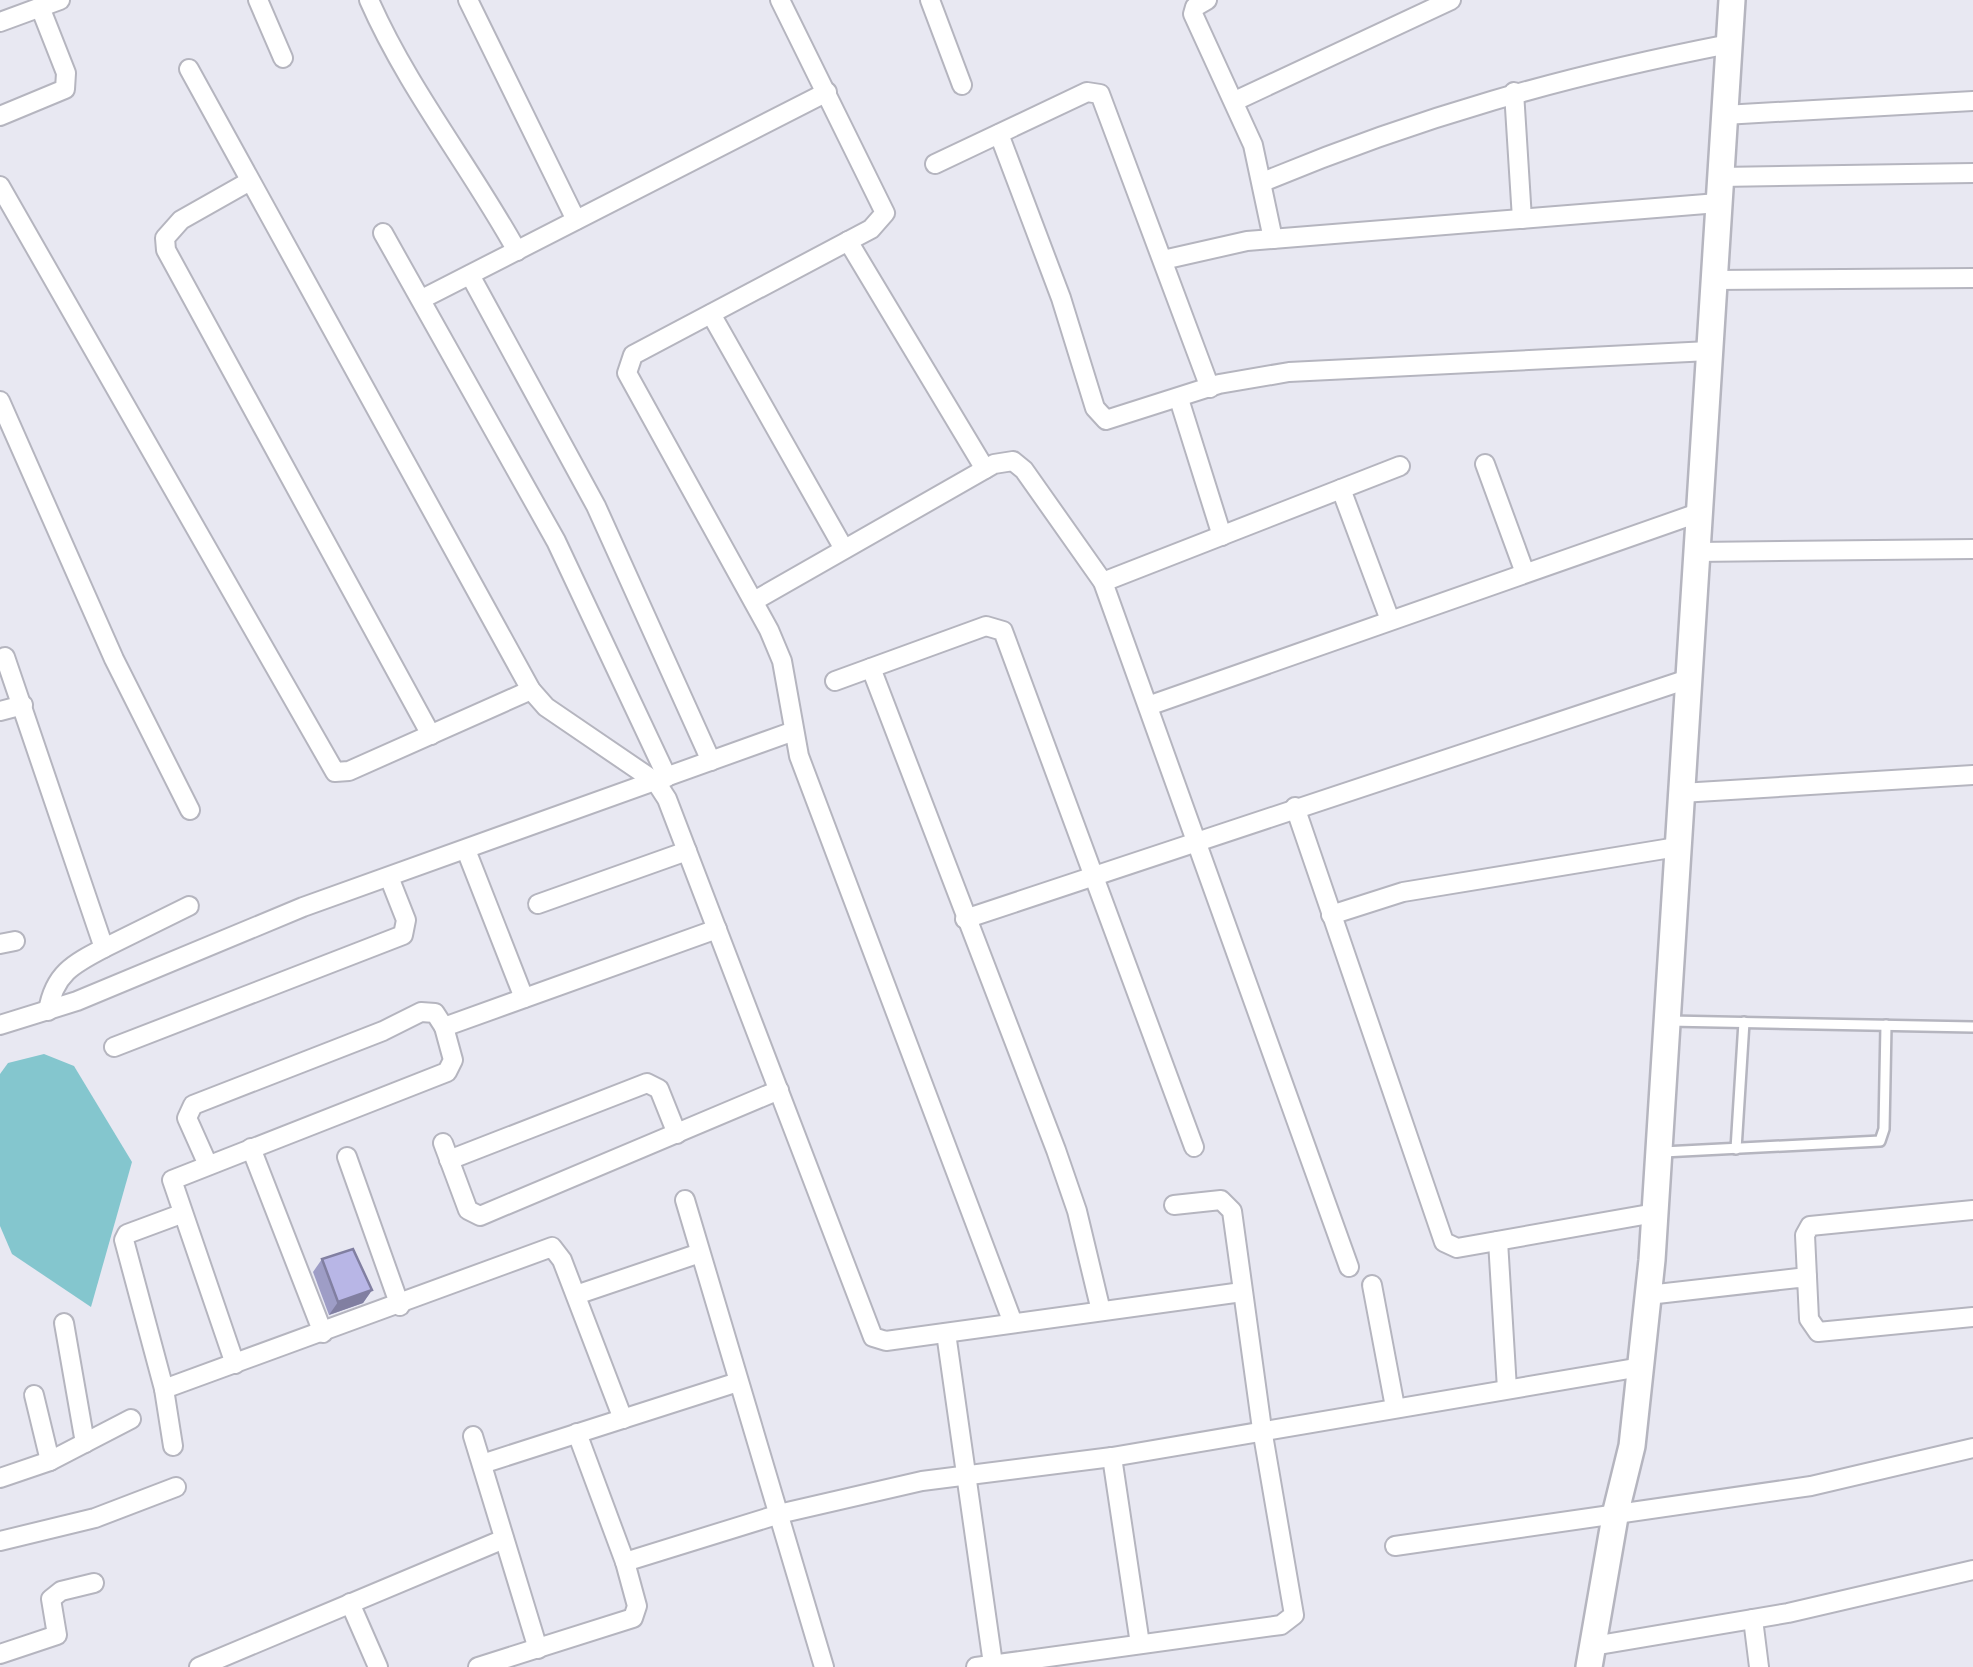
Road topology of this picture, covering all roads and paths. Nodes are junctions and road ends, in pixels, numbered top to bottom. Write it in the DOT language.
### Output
graph roads {
  1 [pos="60,0"];
  2 [pos="258,0"];
  3 [pos="369,0"];
  4 [pos="468,0"];
  5 [pos="780,0"];
  6 [pos="930,0"];
  7 [pos="1207,0"];
  8 [pos="1452,0"];
  9 [pos="1732,0"];
  10 [pos="40,7"];
  11 [pos="0,22"];
  12 [pos="1729,44"];
  13 [pos="283,58"];
  14 [pos="190,69"];
  15 [pos="962,85"];
  16 [pos="827,92"];
  17 [pos="1514,92"];
  18 [pos="1973,101"];
  19 [pos="1236,102"];
  20 [pos="1724,115"];
  21 [pos="0,116"];
  22 [pos="998,134"];
  23 [pos="936,164"];
  24 [pos="1973,173"];
  25 [pos="250,181"];
  26 [pos="1264,182"];
  27 [pos="0,186"];
  28 [pos="1719,190"];
  29 [pos="1522,219"];
  30 [pos="576,220"];
  31 [pos="382,233"];
  32 [pos="1272,239"];
  33 [pos="848,241"];
  34 [pos="517,250"];
  35 [pos="1164,260"];
  36 [pos="470,275"];
  37 [pos="1973,278"];
  38 [pos="1714,280"];
  39 [pos="422,299"];
  40 [pos="711,314"];
  41 [pos="1709,351"];
  42 [pos="1210,388"];
  43 [pos="1179,399"];
  44 [pos="2,412"];
  45 [pos="1484,464"];
  46 [pos="1400,466"];
  47 [pos="985,468"];
  48 [pos="1341,489"];
  49 [pos="1698,513"];
  50 [pos="1222,536"];
  51 [pos="844,549"];
  52 [pos="1973,550"];
  53 [pos="1696,552"];
  54 [pos="1524,574"];
  55 [pos="1103,582"];
  56 [pos="754,601"];
  57 [pos="1390,620"];
  58 [pos="5,657"];
  59 [pos="871,668"];
  60 [pos="1688,678"];
  61 [pos="834,681"];
  62 [pos="531,690"];
  63 [pos="23,705"];
  64 [pos="1148,706"];
  65 [pos="0,711"];
  66 [pos="794,731"];
  67 [pos="431,735"];
  68 [pos="711,761"];
  69 [pos="1973,776"];
  70 [pos="662,779"];
  71 [pos="1680,793"];
  72 [pos="1295,808"];
  73 [pos="190,810"];
  74 [pos="1198,839"];
  75 [pos="1677,847"];
  76 [pos="466,850"];
  77 [pos="687,851"];
  78 [pos="1093,875"];
  79 [pos="389,877"];
  80 [pos="538,904"];
  81 [pos="189,906"];
  82 [pos="1331,915"];
  83 [pos="965,919"];
  84 [pos="718,929"];
  85 [pos="104,948"];
  86 [pos="524,998"];
  87 [pos="48,1011"];
  88 [pos="1666,1021"];
  89 [pos="1744,1022"];
  90 [pos="0,1025"];
  91 [pos="1886,1025"];
  92 [pos="444,1027"];
  93 [pos="1973,1027"];
  94 [pos="114,1047"];
  95 [pos="780,1090"];
  96 [pos="678,1134"];
  97 [pos="1194,1147"];
  98 [pos="250,1148"];
  99 [pos="1736,1149"];
  100 [pos="1660,1152"];
  101 [pos="348,1158"];
  102 [pos="208,1165"];
  103 [pos="685,1200"];
  104 [pos="1174,1206"];
  105 [pos="1973,1210"];
  106 [pos="1655,1212"];
  107 [pos="181,1214"];
  108 [pos="1498,1241"];
  109 [pos="700,1253"];
  110 [pos="1349,1267"];
  111 [pos="1807,1277"];
  112 [pos="1372,1285"];
  113 [pos="1242,1292"];
  114 [pos="576,1295"];
  115 [pos="1648,1295"];
  116 [pos="400,1306"];
  117 [pos="1101,1311"];
  118 [pos="1973,1318"];
  119 [pos="64,1323"];
  120 [pos="1013,1323"];
  121 [pos="323,1333"];
  122 [pos="946,1333"];
  123 [pos="236,1364"];
  124 [pos="1641,1367"];
  125 [pos="738,1382"];
  126 [pos="1507,1388"];
  127 [pos="164,1389"];
  128 [pos="34,1395"];
  129 [pos="1395,1407"];
  130 [pos="132,1418"];
  131 [pos="623,1419"];
  132 [pos="1262,1429"];
  133 [pos="577,1433"];
  134 [pos="473,1436"];
  135 [pos="85,1443"];
  136 [pos="172,1446"];
  137 [pos="1973,1448"];
  138 [pos="1112,1457"];
  139 [pos="50,1461"];
  140 [pos="482,1464"];
  141 [pos="966,1476"];
  142 [pos="0,1478"];
  143 [pos="176,1487"];
  144 [pos="1616,1511"];
  145 [pos="777,1515"];
  146 [pos="504,1538"];
  147 [pos="0,1541"];
  148 [pos="1395,1546"];
  149 [pos="625,1562"];
  150 [pos="1973,1570"];
  151 [pos="94,1584"];
  152 [pos="350,1603"];
  153 [pos="1753,1619"];
  154 [pos="1140,1644"];
  155 [pos="538,1649"];
  156 [pos="0,1654"];
  157 [pos="1591,1656"];
  158 [pos="984,1665"];
  159 [pos="203,1666"];
  160 [pos="378,1667"];
  161 [pos="478,1667"];
  162 [pos="824,1667"];
  163 [pos="1760,1667"];
  1 -- 10 [label="street"];
  2 -- 13 [label="street"];
  3 -- 34 [label="street"];
  4 -- 30 [label="street"];
  5 -- 16 [label="street"];
  6 -- 15 [label="street"];
  7 -- 19 [label="street"];
  8 -- 19 [label="street"];
  9 -- 12 [label="street"];
  10 -- 11 [label="street"];
  10 -- 21 [label="street"];
  12 -- 17 [label="street"];
  12 -- 20 [label="street"];
  14 -- 25 [label="street"];
  16 -- 30 [label="street"];
  16 -- 33 [label="street"];
  17 -- 26 [label="street"];
  17 -- 29 [label="street"];
  18 -- 20 [label="street"];
  19 -- 26 [label="street"];
  20 -- 28 [label="street"];
  22 -- 23 [label="street"];
  22 -- 35 [label="street"];
  22 -- 43 [label="street"];
  24 -- 28 [label="street"];
  25 -- 62 [label="street"];
  25 -- 67 [label="street"];
  26 -- 32 [label="street"];
  27 -- 67 [label="street"];
  28 -- 29 [label="street"];
  28 -- 38 [label="street"];
  29 -- 32 [label="street"];
  30 -- 34 [label="street"];
  31 -- 39 [label="street"];
  32 -- 35 [label="street"];
  33 -- 40 [label="street"];
  33 -- 47 [label="street"];
  34 -- 36 [label="street"];
  35 -- 42 [label="street"];
  36 -- 39 [label="street"];
  36 -- 68 [label="street"];
  37 -- 38 [label="street"];
  38 -- 41 [label="street"];
  39 -- 70 [label="street"];
  40 -- 51 [label="street"];
  40 -- 56 [label="street"];
  41 -- 42 [label="street"];
  41 -- 49 [label="street"];
  42 -- 43 [label="street"];
  43 -- 50 [label="street"];
  44 -- 73 [label="street"];
  45 -- 54 [label="street"];
  46 -- 48 [label="street"];
  47 -- 51 [label="street"];
  47 -- 55 [label="street"];
  48 -- 50 [label="street"];
  48 -- 57 [label="street"];
  49 -- 53 [label="street"];
  49 -- 54 [label="street"];
  50 -- 55 [label="street"];
  51 -- 56 [label="street"];
  52 -- 53 [label="street"];
  53 -- 60 [label="street"];
  54 -- 57 [label="street"];
  55 -- 64 [label="street"];
  56 -- 66 [label="street"];
  57 -- 64 [label="street"];
  58 -- 63 [label="street"];
  59 -- 61 [label="street"];
  59 -- 78 [label="street"];
  59 -- 83 [label="street"];
  60 -- 71 [label="street"];
  60 -- 72 [label="street"];
  62 -- 67 [label="street"];
  62 -- 70 [label="street"];
  63 -- 65 [label="street"];
  63 -- 85 [label="street"];
  64 -- 74 [label="street"];
  66 -- 68 [label="street"];
  66 -- 120 [label="street"];
  68 -- 70 [label="street"];
  69 -- 71 [label="street"];
  70 -- 76 [label="street"];
  70 -- 77 [label="street"];
  71 -- 75 [label="street"];
  72 -- 74 [label="street"];
  72 -- 82 [label="street"];
  74 -- 78 [label="street"];
  74 -- 110 [label="street"];
  75 -- 82 [label="street"];
  75 -- 88 [label="street"];
  76 -- 79 [label="street"];
  76 -- 86 [label="street"];
  77 -- 80 [label="street"];
  77 -- 84 [label="street"];
  78 -- 83 [label="street"];
  78 -- 97 [label="street"];
  79 -- 87 [label="street"];
  79 -- 94 [label="street"];
  81 -- 85 [label="street"];
  82 -- 108 [label="street"];
  83 -- 117 [label="street"];
  84 -- 86 [label="street"];
  84 -- 95 [label="street"];
  85 -- 87 [label="street"];
  86 -- 92 [label="street"];
  87 -- 90 [label="street"];
  88 -- 89 [label="lane"];
  88 -- 100 [label="street"];
  89 -- 91 [label="lane"];
  89 -- 99 [label="lane"];
  91 -- 93 [label="lane"];
  91 -- 99 [label="lane"];
  92 -- 98 [label="street"];
  92 -- 102 [label="street"];
  95 -- 96 [label="street"];
  95 -- 122 [label="street"];
  96 -- 96 [label="street"];
  98 -- 102 [label="street"];
  98 -- 121 [label="street"];
  99 -- 100 [label="lane"];
  100 -- 106 [label="street"];
  101 -- 116 [label="street"];
  102 -- 107 [label="street"];
  103 -- 109 [label="street"];
  104 -- 113 [label="street"];
  105 -- 111 [label="street"];
  106 -- 108 [label="street"];
  106 -- 115 [label="street"];
  107 -- 123 [label="street"];
  107 -- 127 [label="street"];
  108 -- 126 [label="street"];
  109 -- 114 [label="street"];
  109 -- 125 [label="street"];
  111 -- 115 [label="street"];
  111 -- 118 [label="street"];
  112 -- 129 [label="street"];
  113 -- 117 [label="street"];
  113 -- 132 [label="street"];
  114 -- 116 [label="street"];
  114 -- 131 [label="street"];
  115 -- 124 [label="street"];
  116 -- 121 [label="street"];
  117 -- 120 [label="street"];
  119 -- 135 [label="street"];
  120 -- 122 [label="street"];
  121 -- 123 [label="street"];
  122 -- 141 [label="street"];
  123 -- 127 [label="street"];
  124 -- 126 [label="street"];
  124 -- 144 [label="street"];
  125 -- 131 [label="street"];
  125 -- 145 [label="street"];
  126 -- 129 [label="street"];
  127 -- 136 [label="street"];
  128 -- 139 [label="street"];
  129 -- 132 [label="street"];
  130 -- 135 [label="street"];
  131 -- 133 [label="street"];
  132 -- 138 [label="street"];
  132 -- 154 [label="street"];
  133 -- 140 [label="street"];
  133 -- 149 [label="street"];
  134 -- 140 [label="street"];
  135 -- 139 [label="street"];
  137 -- 144 [label="street"];
  138 -- 141 [label="street"];
  138 -- 154 [label="street"];
  139 -- 142 [label="street"];
  140 -- 146 [label="street"];
  141 -- 145 [label="street"];
  141 -- 158 [label="street"];
  143 -- 147 [label="street"];
  144 -- 148 [label="street"];
  144 -- 157 [label="street"];
  145 -- 149 [label="street"];
  145 -- 162 [label="street"];
  146 -- 152 [label="street"];
  146 -- 155 [label="street"];
  149 -- 155 [label="street"];
  150 -- 153 [label="street"];
  151 -- 156 [label="street"];
  152 -- 159 [label="street"];
  152 -- 160 [label="street"];
  153 -- 157 [label="street"];
  153 -- 163 [label="street"];
  154 -- 158 [label="street"];
  155 -- 161 [label="street"];
}
